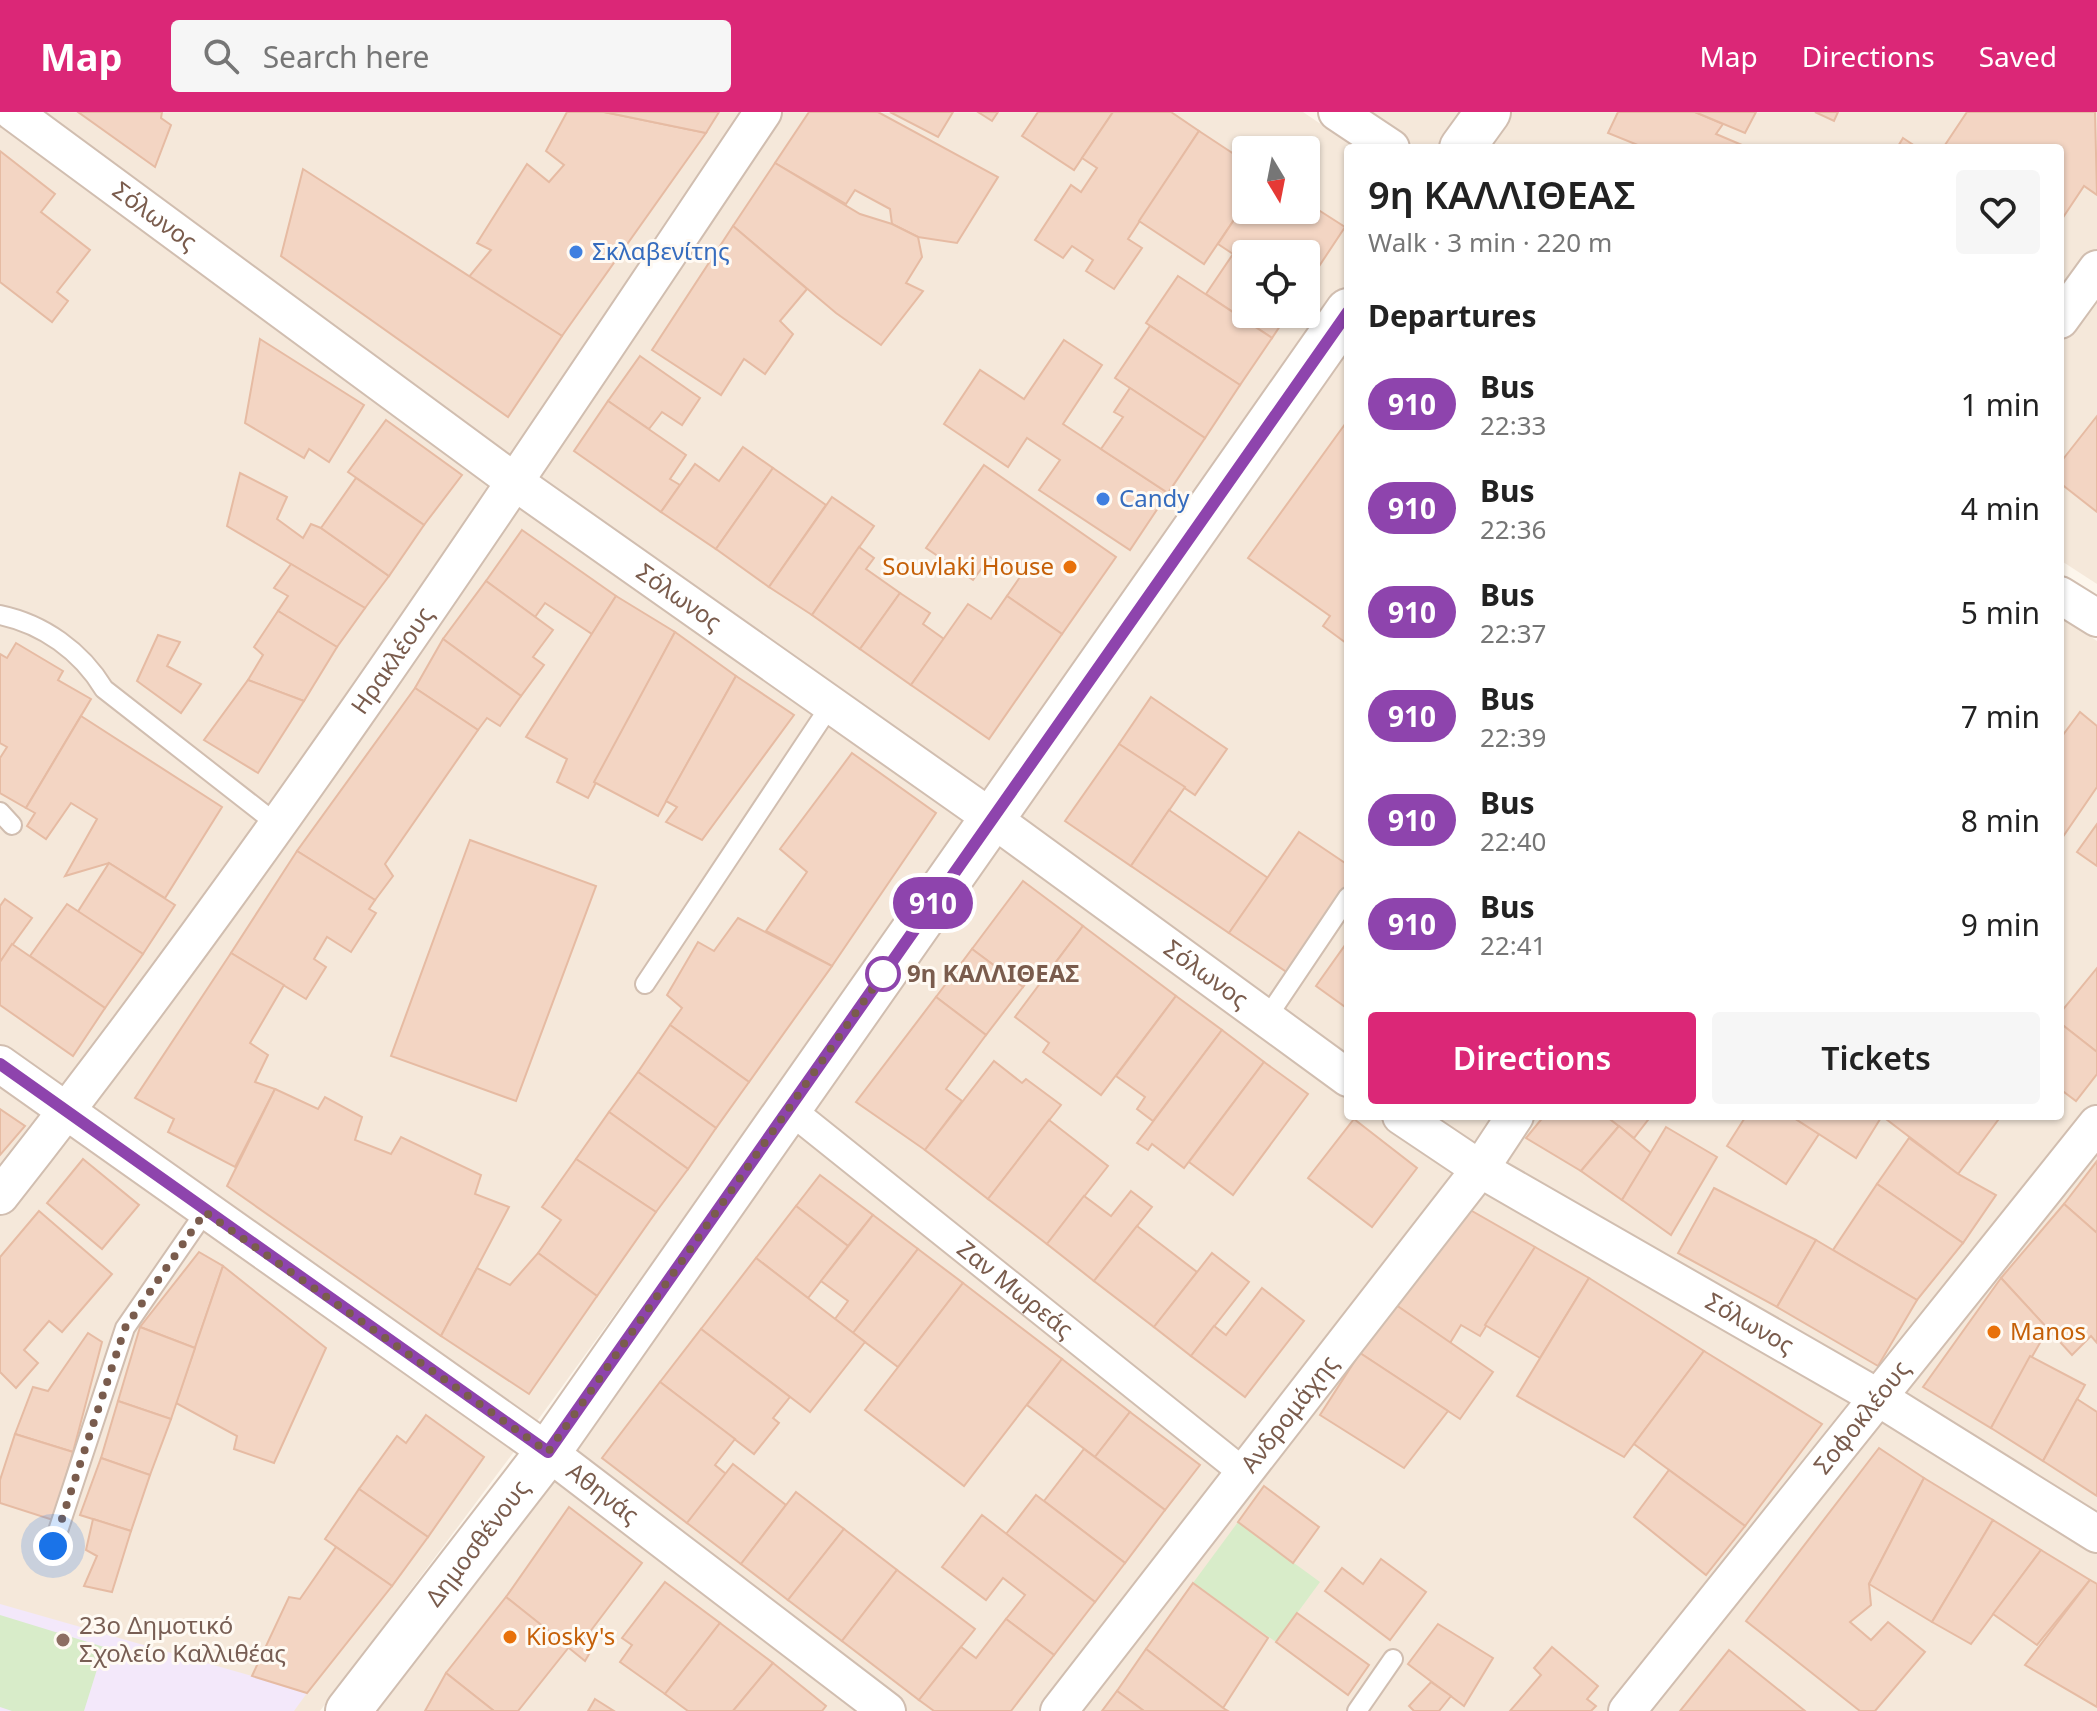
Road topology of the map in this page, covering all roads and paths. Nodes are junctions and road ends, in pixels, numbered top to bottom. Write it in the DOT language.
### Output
graph roads {
  1 [pos="13,112"];
  2 [pos="763,112"];
  3 [pos="1337,112"];
  4 [pos="1488,112"];
  5 [pos="1385,144"];
  6 [pos="1465,144"];
  7 [pos="2097,269"];
  8 [pos="2064,314"];
  9 [pos="1344,317"];
  10 [pos="515,482"];
  11 [pos="2064,597"];
  12 [pos="0,615"];
  13 [pos="2097,618"];
  14 [pos="830,706"];
  15 [pos="993,819"];
  16 [pos="278,825"];
  17 [pos="1344,903"];
  18 [pos="645,984"];
  19 [pos="1266,1019"];
  20 [pos="0,1064"];
  21 [pos="1344,1075"];
  22 [pos="787,1107"];
  23 [pos="68,1111"];
  24 [pos="1407,1120"];
  25 [pos="1512,1120"];
  26 [pos="2097,1124"];
  27 [pos="1480,1169"];
  28 [pos="0,1196"];
  29 [pos="205,1212"];
  30 [pos="1879,1398"];
  31 [pos="548,1452"];
  32 [pos="1243,1472"];
  33 [pos="2097,1534"];
  34 [pos="53,1546"];
  35 [pos="1393,1659"];
  36 [pos="348,1711"];
  37 [pos="887,1711"];
  38 [pos="1059,1711"];
  39 [pos="1357,1711"];
  40 [pos="1627,1711"];
  1 -- 10 [label="street, Σόλωνος"];
  2 -- 10 [label="street, Ηρακλέους"];
  3 -- 5 [label="street"];
  4 -- 6 [label="street"];
  7 -- 8 [label="street"];
  9 -- 15 [label="street, Δημοσθένους"];
  10 -- 14 [label="street, Σόλωνος"];
  10 -- 16 [label="street, Ηρακλέους"];
  11 -- 13 [label="street"];
  12 -- 16 [label="lane"];
  14 -- 15 [label="street, Σόλωνος"];
  14 -- 18 [label="lane"];
  15 -- 19 [label="street, Σόλωνος"];
  15 -- 22 [label="street, Δημοσθένους"];
  16 -- 23 [label="street, Ηρακλέους"];
  17 -- 19 [label="lane"];
  19 -- 21 [label="street, Σόλωνος"];
  20 -- 23 [label="street, Αθηνάς"];
  22 -- 31 [label="street, Δημοσθένους"];
  22 -- 32 [label="street, Ζαν Μωρεάς"];
  23 -- 28 [label="street, Ηρακλέους"];
  23 -- 29 [label="street, Αθηνάς"];
  24 -- 27 [label="street, Σόλωνος"];
  25 -- 27 [label="street, Ανδρομάχης"];
  26 -- 30 [label="street, Σοφοκλέους"];
  27 -- 30 [label="street, Σόλωνος"];
  27 -- 32 [label="street, Ανδρομάχης"];
  29 -- 31 [label="street, Αθηνάς"];
  29 -- 34 [label="lane"];
  30 -- 33 [label="street, Σόλωνος"];
  30 -- 40 [label="street, Σοφοκλέους"];
  31 -- 36 [label="street, Δημοσθένους"];
  31 -- 37 [label="street, Αθηνάς"];
  32 -- 38 [label="street, Ανδρομάχης"];
  35 -- 39 [label="lane"];
}
